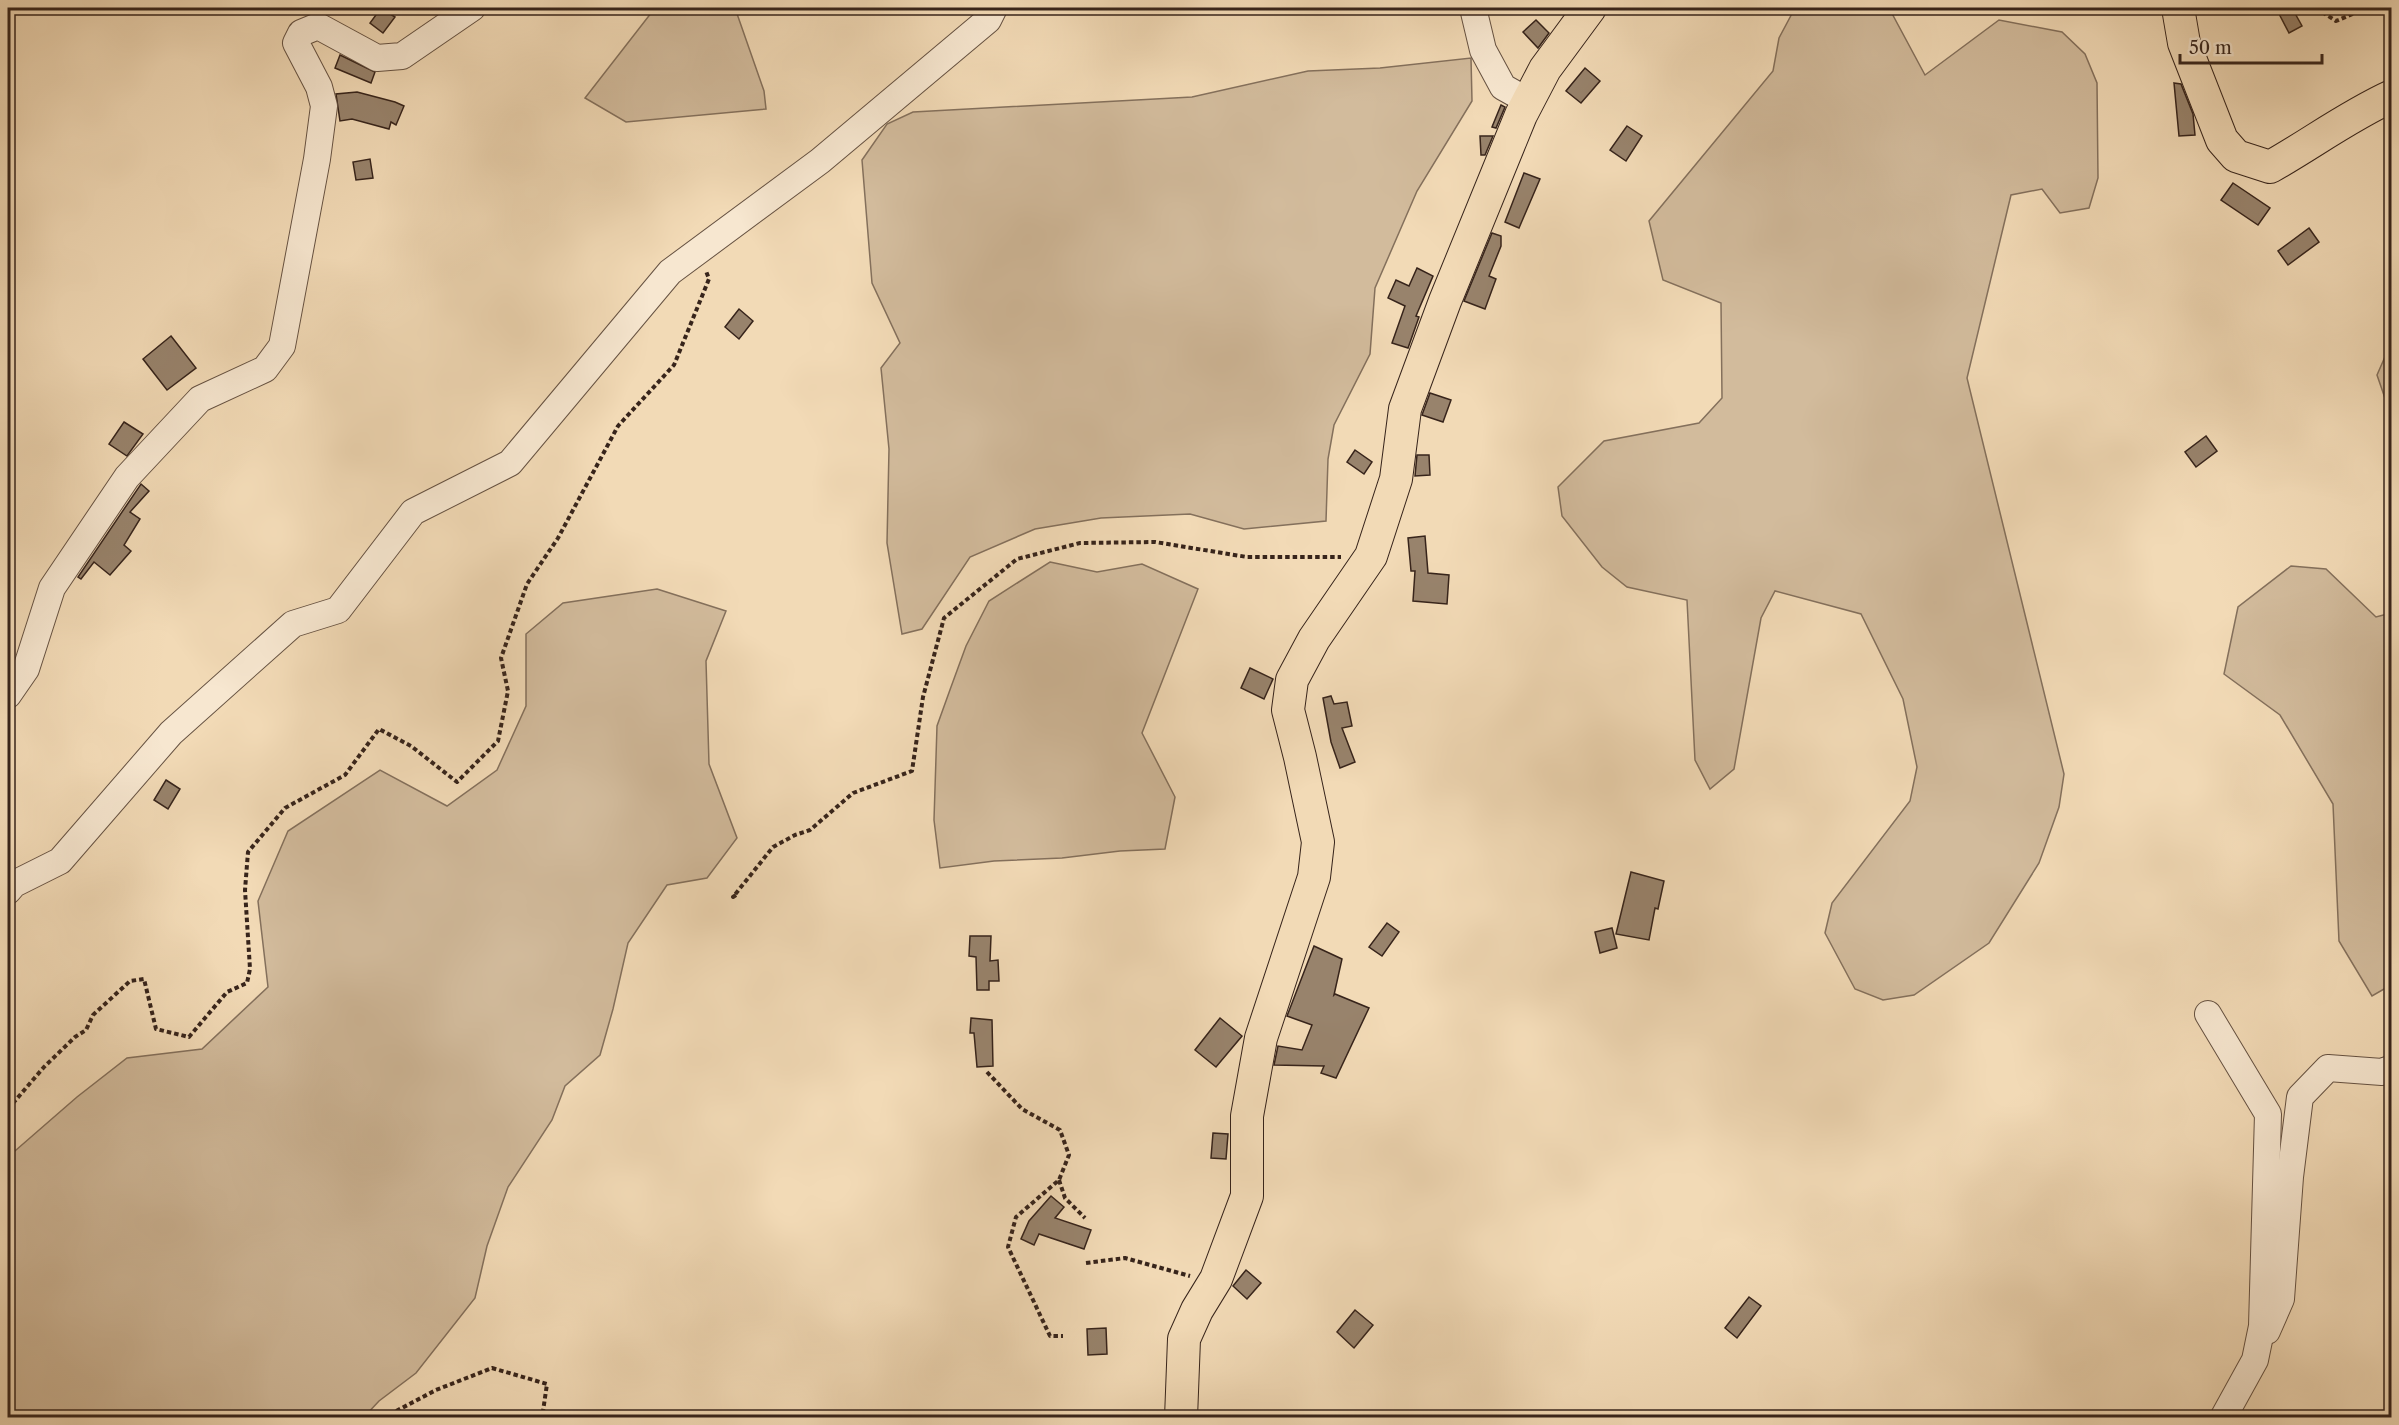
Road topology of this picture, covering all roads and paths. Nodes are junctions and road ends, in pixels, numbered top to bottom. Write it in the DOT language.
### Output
graph roads {
  1 [pos="471,8"];
  2 [pos="994,8"];
  3 [pos="1473,8"];
  4 [pos="1590,8"];
  5 [pos="2178,8"];
  6 [pos="2316,8"];
  7 [pos="2367,8"];
  8 [pos="2391,96"];
  9 [pos="1528,101"];
  10 [pos="699,250"];
  11 [pos="1371,556"];
  12 [pos="8,695"];
  13 [pos="8,891"];
  14 [pos="736,895"];
  15 [pos="2208,1014"];
  16 [pos="2391,1068"];
  17 [pos="987,1072"];
  18 [pos="8,1109"];
  19 [pos="1059,1180"];
  20 [pos="1085,1218"];
  21 [pos="1086,1263"];
  22 [pos="1216,1279"];
  23 [pos="1063,1336"];
  24 [pos="2256,1355"];
  25 [pos="383,1418"];
  26 [pos="542,1418"];
  27 [pos="1181,1418"];
  28 [pos="2223,1418"];
  1 -- 12 [label="street"];
  2 -- 10 [label="street"];
  3 -- 9 [label="street"];
  4 -- 9 [label="main road"];
  5 -- 8 [label="main road"];
  6 -- 7 [label="path"];
  9 -- 11 [label="main road"];
  10 -- 13 [label="street"];
  10 -- 18 [label="path"];
  11 -- 14 [label="path"];
  11 -- 22 [label="main road"];
  15 -- 24 [label="street"];
  16 -- 24 [label="street"];
  17 -- 19 [label="path"];
  19 -- 20 [label="path"];
  19 -- 23 [label="path"];
  21 -- 22 [label="path"];
  22 -- 27 [label="main road"];
  24 -- 28 [label="street"];
  25 -- 26 [label="path"];
}
